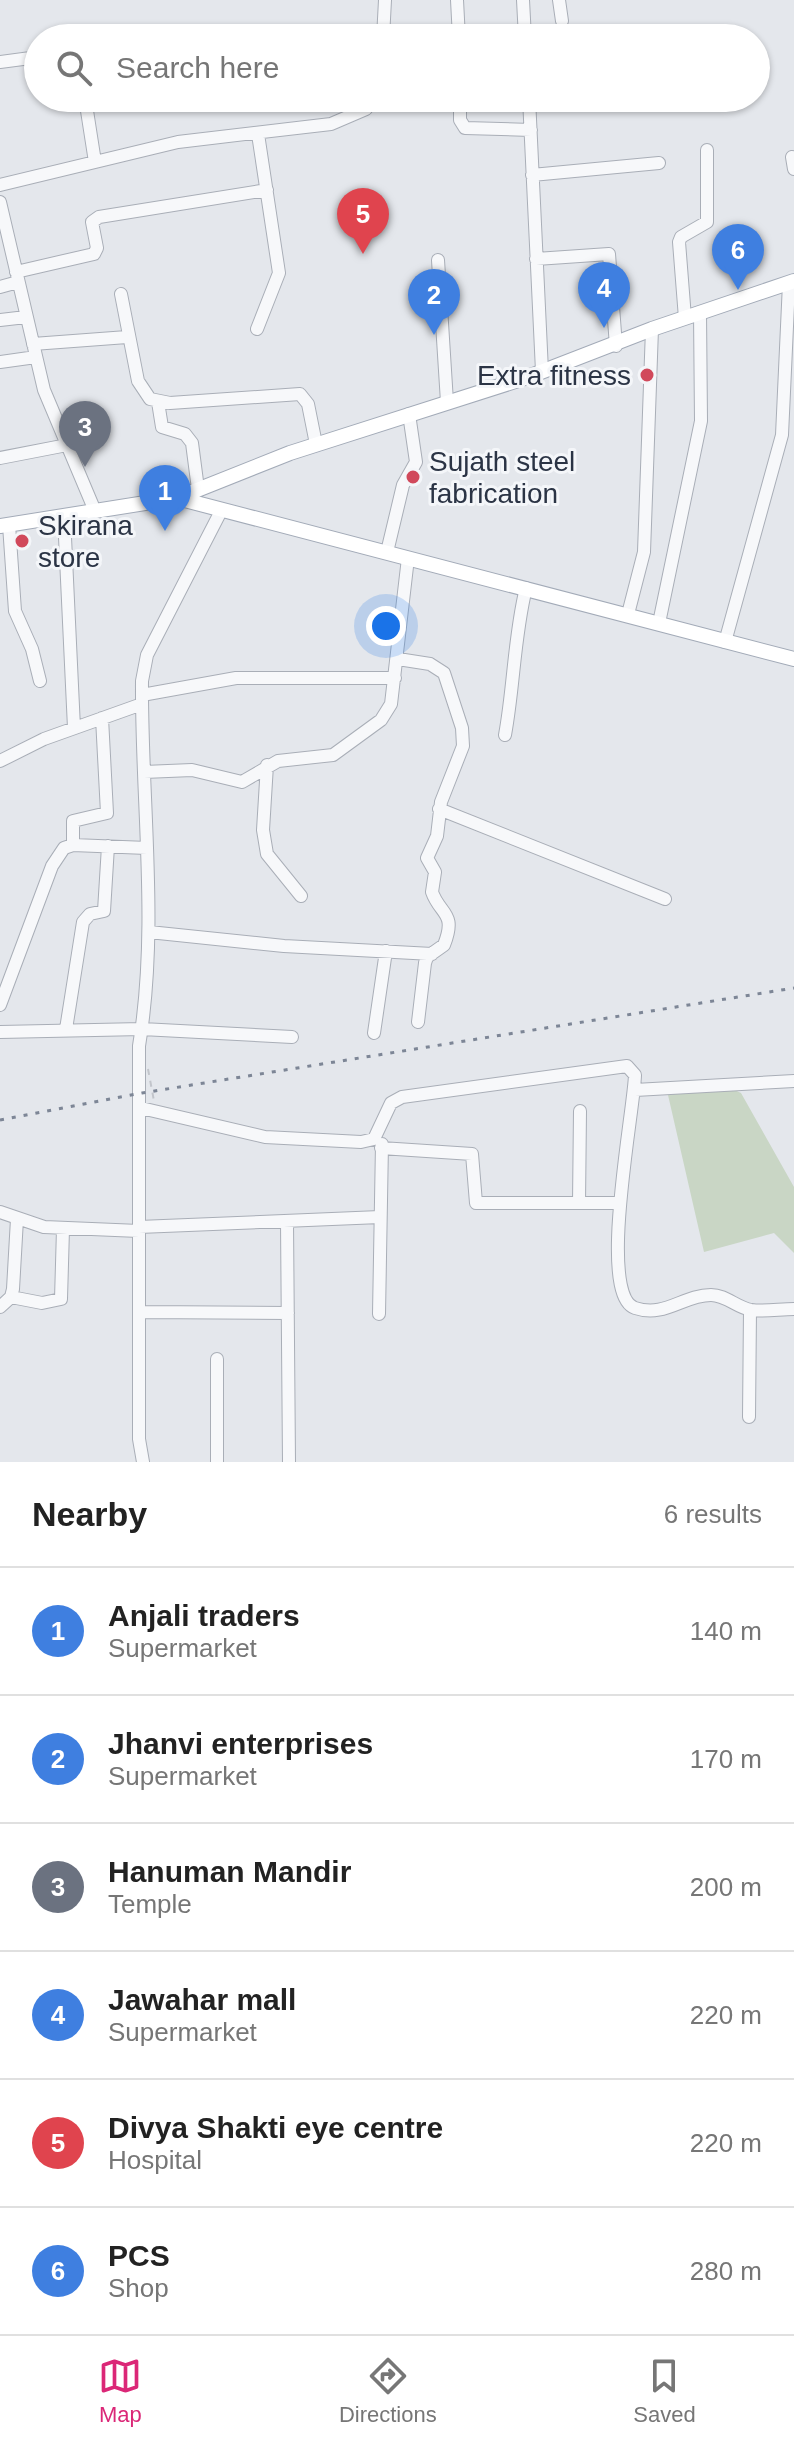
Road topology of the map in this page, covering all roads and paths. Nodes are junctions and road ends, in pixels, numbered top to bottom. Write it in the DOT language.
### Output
graph roads {
  1 [pos="385,0"];
  2 [pos="457,0"];
  3 [pos="523,0"];
  4 [pos="559,0"];
  5 [pos="562,21"];
  6 [pos="384,24"];
  7 [pos="458,24"];
  8 [pos="524,24"];
  9 [pos="24,59"];
  10 [pos="0,62"];
  11 [pos="87,112"];
  12 [pos="359,112"];
  13 [pos="460,112"];
  14 [pos="530,112"];
  15 [pos="531,130"];
  16 [pos="258,134"];
  17 [pos="707,150"];
  18 [pos="95,162"];
  19 [pos="659,163"];
  20 [pos="532,175"];
  21 [pos="0,185"];
  22 [pos="267,190"];
  23 [pos="0,202"];
  24 [pos="536,259"];
  25 [pos="438,260"];
  26 [pos="17,277"];
  27 [pos="792,282"];
  28 [pos="0,287"];
  29 [pos="121,294"];
  30 [pos="700,313"];
  31 [pos="26,317"];
  32 [pos="685,318"];
  33 [pos="0,320"];
  34 [pos="257,329"];
  35 [pos="652,329"];
  36 [pos="127,337"];
  37 [pos="616,346"];
  38 [pos="34,351"];
  39 [pos="0,362"];
  40 [pos="542,371"];
  41 [pos="158,402"];
  42 [pos="447,402"];
  43 [pos="409,414"];
  44 [pos="316,444"];
  45 [pos="67,445"];
  46 [pos="0,458"];
  47 [pos="198,489"];
  48 [pos="177,498"];
  49 [pos="95,511"];
  50 [pos="221,511"];
  51 [pos="64,516"];
  52 [pos="5,525"];
  53 [pos="387,552"];
  54 [pos="408,558"];
  55 [pos="526,588"];
  56 [pos="628,614"];
  57 [pos="659,623"];
  58 [pos="725,642"];
  59 [pos="398,659"];
  60 [pos="794,659"];
  61 [pos="395,678"];
  62 [pos="40,681"];
  63 [pos="142,700"];
  64 [pos="102,718"];
  65 [pos="74,728"];
  66 [pos="505,735"];
  67 [pos="0,761"];
  68 [pos="267,765"];
  69 [pos="144,772"];
  70 [pos="439,809"];
  71 [pos="73,845"];
  72 [pos="108,846"];
  73 [pos="147,848"];
  74 [pos="301,896"];
  75 [pos="665,899"];
  76 [pos="149,932"];
  77 [pos="386,951"];
  78 [pos="432,954"];
  79 [pos="0,1005"];
  80 [pos="418,1022"];
  81 [pos="66,1029"];
  82 [pos="142,1029"];
  83 [pos="0,1032"];
  84 [pos="374,1033"];
  85 [pos="292,1037"];
  86 [pos="148,1069"];
  87 [pos="794,1081"];
  88 [pos="635,1090"];
  89 [pos="154,1101"];
  90 [pos="141,1108"];
  91 [pos="580,1111"];
  92 [pos="382,1129"];
  93 [pos="381,1148"];
  94 [pos="579,1203"];
  95 [pos="620,1203"];
  96 [pos="0,1212"];
  97 [pos="380,1217"];
  98 [pos="17,1219"];
  99 [pos="287,1222"];
  100 [pos="63,1229"];
  101 [pos="139,1229"];
  102 [pos="11,1297"];
  103 [pos="0,1307"];
  104 [pos="794,1309"];
  105 [pos="750,1310"];
  106 [pos="141,1312"];
  107 [pos="288,1313"];
  108 [pos="379,1314"];
  109 [pos="217,1359"];
  110 [pos="749,1417"];
  111 [pos="143,1462"];
  112 [pos="217,1462"];
  113 [pos="289,1462"];
  1 -- 6 [label="street"];
  2 -- 7 [label="street"];
  3 -- 8 [label="street"];
  4 -- 5 [label="street"];
  9 -- 10 [label="street"];
  11 -- 18 [label="street"];
  12 -- 16 [label="street"];
  13 -- 15 [label="street"];
  14 -- 15 [label="street"];
  15 -- 20 [label="street"];
  16 -- 18 [label="street"];
  16 -- 22 [label="street"];
  17 -- 32 [label="street"];
  18 -- 21 [label="street"];
  19 -- 20 [label="street"];
  20 -- 24 [label="street"];
  22 -- 26 [label="street"];
  22 -- 34 [label="street"];
  23 -- 26 [label="street"];
  24 -- 37 [label="street"];
  24 -- 40 [label="street"];
  25 -- 42 [label="street"];
  26 -- 28 [label="street"];
  26 -- 31 [label="street"];
  27 -- 30 [label="main road"];
  27 -- 58 [label="street"];
  29 -- 36 [label="street"];
  30 -- 32 [label="main road"];
  30 -- 57 [label="street"];
  31 -- 33 [label="street"];
  31 -- 38 [label="street"];
  32 -- 35 [label="main road"];
  35 -- 37 [label="main road"];
  35 -- 56 [label="street"];
  36 -- 38 [label="street"];
  36 -- 41 [label="street"];
  37 -- 40 [label="main road"];
  38 -- 39 [label="street"];
  38 -- 45 [label="street"];
  40 -- 42 [label="main road"];
  41 -- 44 [label="street"];
  41 -- 47 [label="street"];
  42 -- 43 [label="main road"];
  43 -- 44 [label="main road"];
  43 -- 53 [label="street"];
  44 -- 47 [label="main road"];
  45 -- 46 [label="street"];
  45 -- 49 [label="street"];
  47 -- 48 [label="main road"];
  48 -- 49 [label="main road"];
  48 -- 50 [label="main road"];
  49 -- 51 [label="main road"];
  50 -- 53 [label="main road"];
  50 -- 63 [label="street"];
  51 -- 52 [label="main road"];
  51 -- 65 [label="street"];
  52 -- 62 [label="street"];
  53 -- 54 [label="main road"];
  54 -- 55 [label="main road"];
  54 -- 59 [label="street"];
  55 -- 56 [label="main road"];
  55 -- 66 [label="street"];
  56 -- 57 [label="main road"];
  57 -- 58 [label="main road"];
  58 -- 60 [label="main road"];
  59 -- 61 [label="street"];
  59 -- 70 [label="street"];
  61 -- 63 [label="street"];
  61 -- 68 [label="street"];
  63 -- 64 [label="street"];
  63 -- 69 [label="street"];
  64 -- 65 [label="street"];
  64 -- 71 [label="street"];
  65 -- 67 [label="street"];
  68 -- 69 [label="street"];
  68 -- 74 [label="street"];
  69 -- 73 [label="street"];
  70 -- 75 [label="street"];
  70 -- 78 [label="street"];
  71 -- 72 [label="street"];
  71 -- 79 [label="street"];
  72 -- 73 [label="street"];
  72 -- 81 [label="street"];
  73 -- 76 [label="street"];
  76 -- 77 [label="street"];
  76 -- 82 [label="street"];
  77 -- 78 [label="street"];
  77 -- 84 [label="street"];
  78 -- 80 [label="street"];
  81 -- 82 [label="street"];
  81 -- 83 [label="street"];
  82 -- 85 [label="street"];
  82 -- 90 [label="street"];
  86 -- 89 [label="path, bridge"];
  87 -- 88 [label="street"];
  88 -- 92 [label="street"];
  88 -- 95 [label="street"];
  90 -- 92 [label="street"];
  90 -- 101 [label="street"];
  91 -- 94 [label="street"];
  92 -- 93 [label="street"];
  93 -- 94 [label="street"];
  93 -- 97 [label="street"];
  94 -- 95 [label="street"];
  95 -- 105 [label="street"];
  96 -- 98 [label="street"];
  97 -- 99 [label="street"];
  97 -- 108 [label="street"];
  98 -- 100 [label="street"];
  98 -- 102 [label="street"];
  99 -- 101 [label="street"];
  99 -- 107 [label="street"];
  100 -- 101 [label="street"];
  100 -- 102 [label="street"];
  101 -- 106 [label="street"];
  102 -- 103 [label="street"];
  104 -- 105 [label="street"];
  105 -- 110 [label="street"];
  106 -- 107 [label="street"];
  106 -- 111 [label="street"];
  107 -- 113 [label="street"];
  109 -- 112 [label="street"];
}
